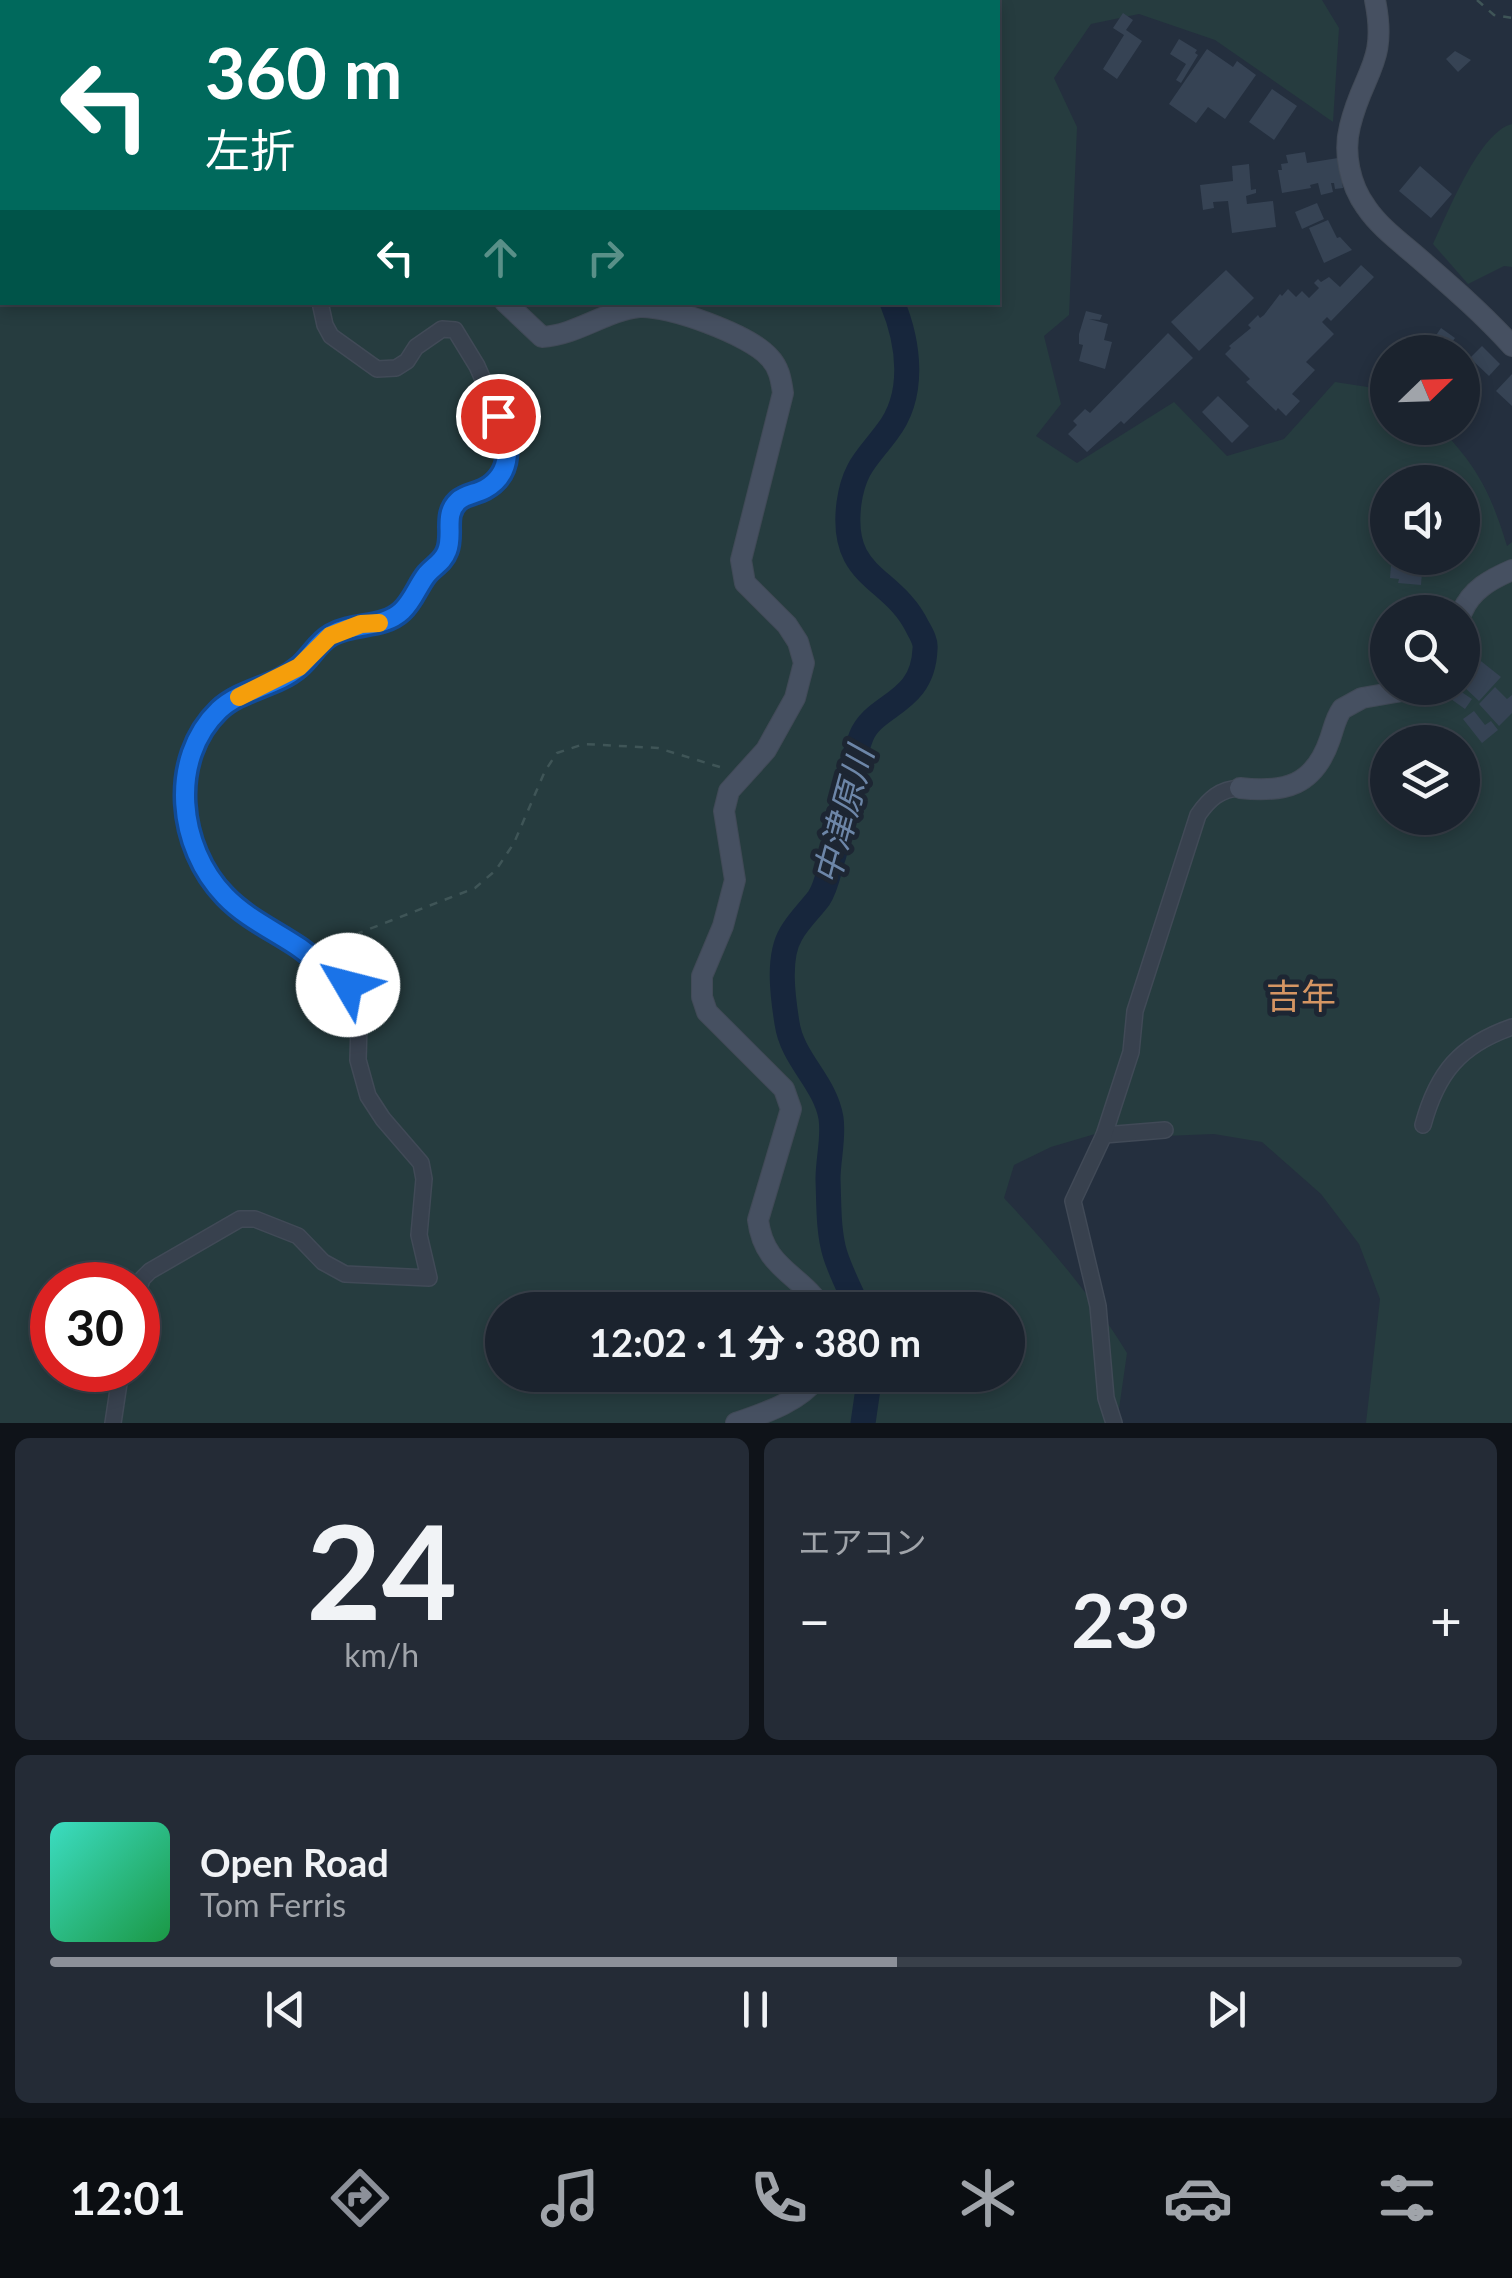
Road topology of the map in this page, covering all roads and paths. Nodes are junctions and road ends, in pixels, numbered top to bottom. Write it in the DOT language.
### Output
graph roads {
  1 [pos="1375,0"];
  2 [pos="1478,0"];
  3 [pos="1512,18"];
  4 [pos="321,305"];
  5 [pos="508,305"];
  6 [pos="1512,346"];
  7 [pos="1512,570"];
  8 [pos="1474,595"];
  9 [pos="1370,697"];
  10 [pos="744,774"];
  11 [pos="1240,788"];
  12 [pos="324,967"];
  13 [pos="1512,1027"];
  14 [pos="1423,1125"];
  15 [pos="1164,1130"];
  16 [pos="1104,1135"];
  17 [pos="160,1265"];
  18 [pos="810,1292"];
  19 [pos="117,1392"];
  20 [pos="806,1392"];
  21 [pos="112,1423"];
  22 [pos="736,1423"];
  23 [pos="1114,1423"];
  1 -- 6 [label="main road"];
  2 -- 3 [label="path"];
  4 -- 12 [label="street"];
  5 -- 10 [label="main road"];
  7 -- 8 [label="main road"];
  9 -- 11 [label="main road"];
  10 -- 12 [label="path"];
  10 -- 18 [label="main road"];
  11 -- 16 [label="street"];
  12 -- 17 [label="street"];
  13 -- 14 [label="street"];
  15 -- 16 [label="street"];
  16 -- 23 [label="street"];
  19 -- 21 [label="street"];
  20 -- 22 [label="main road"];
}
